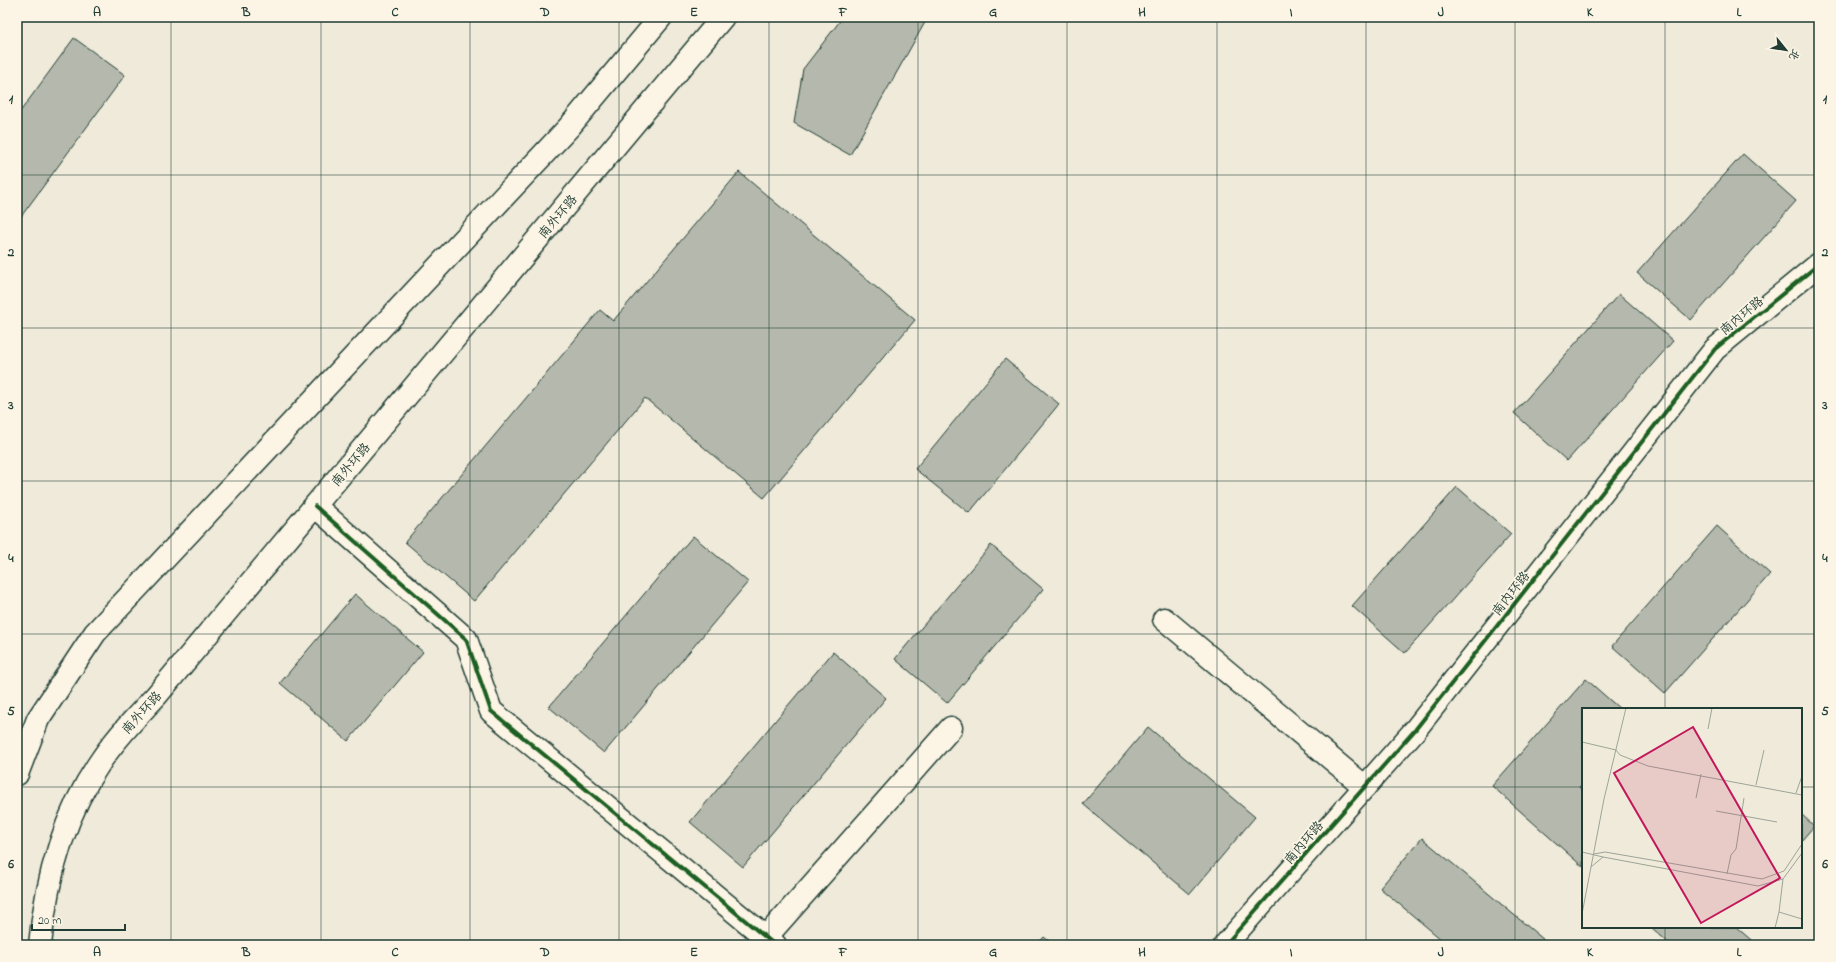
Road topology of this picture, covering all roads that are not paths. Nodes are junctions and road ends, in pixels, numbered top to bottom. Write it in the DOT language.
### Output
graph roads {
  1 [pos="661,17"];
  2 [pos="724,17"];
  3 [pos="1819,264"];
  4 [pos="315,506"];
  5 [pos="1164,619"];
  6 [pos="950,728"];
  7 [pos="17,774"];
  8 [pos="1365,787"];
  9 [pos="766,942"];
  10 [pos="40,945"];
  11 [pos="1225,945"];
  1 -- 7 [label="main road"];
  2 -- 4 [label="main road, 南外环路"];
  3 -- 8 [label="main road, 南内环路"];
  4 -- 9 [label="main road"];
  4 -- 10 [label="main road, 南外环路"];
  5 -- 8 [label="main road"];
  6 -- 9 [label="main road"];
  8 -- 11 [label="main road, 南内环路"];
}
